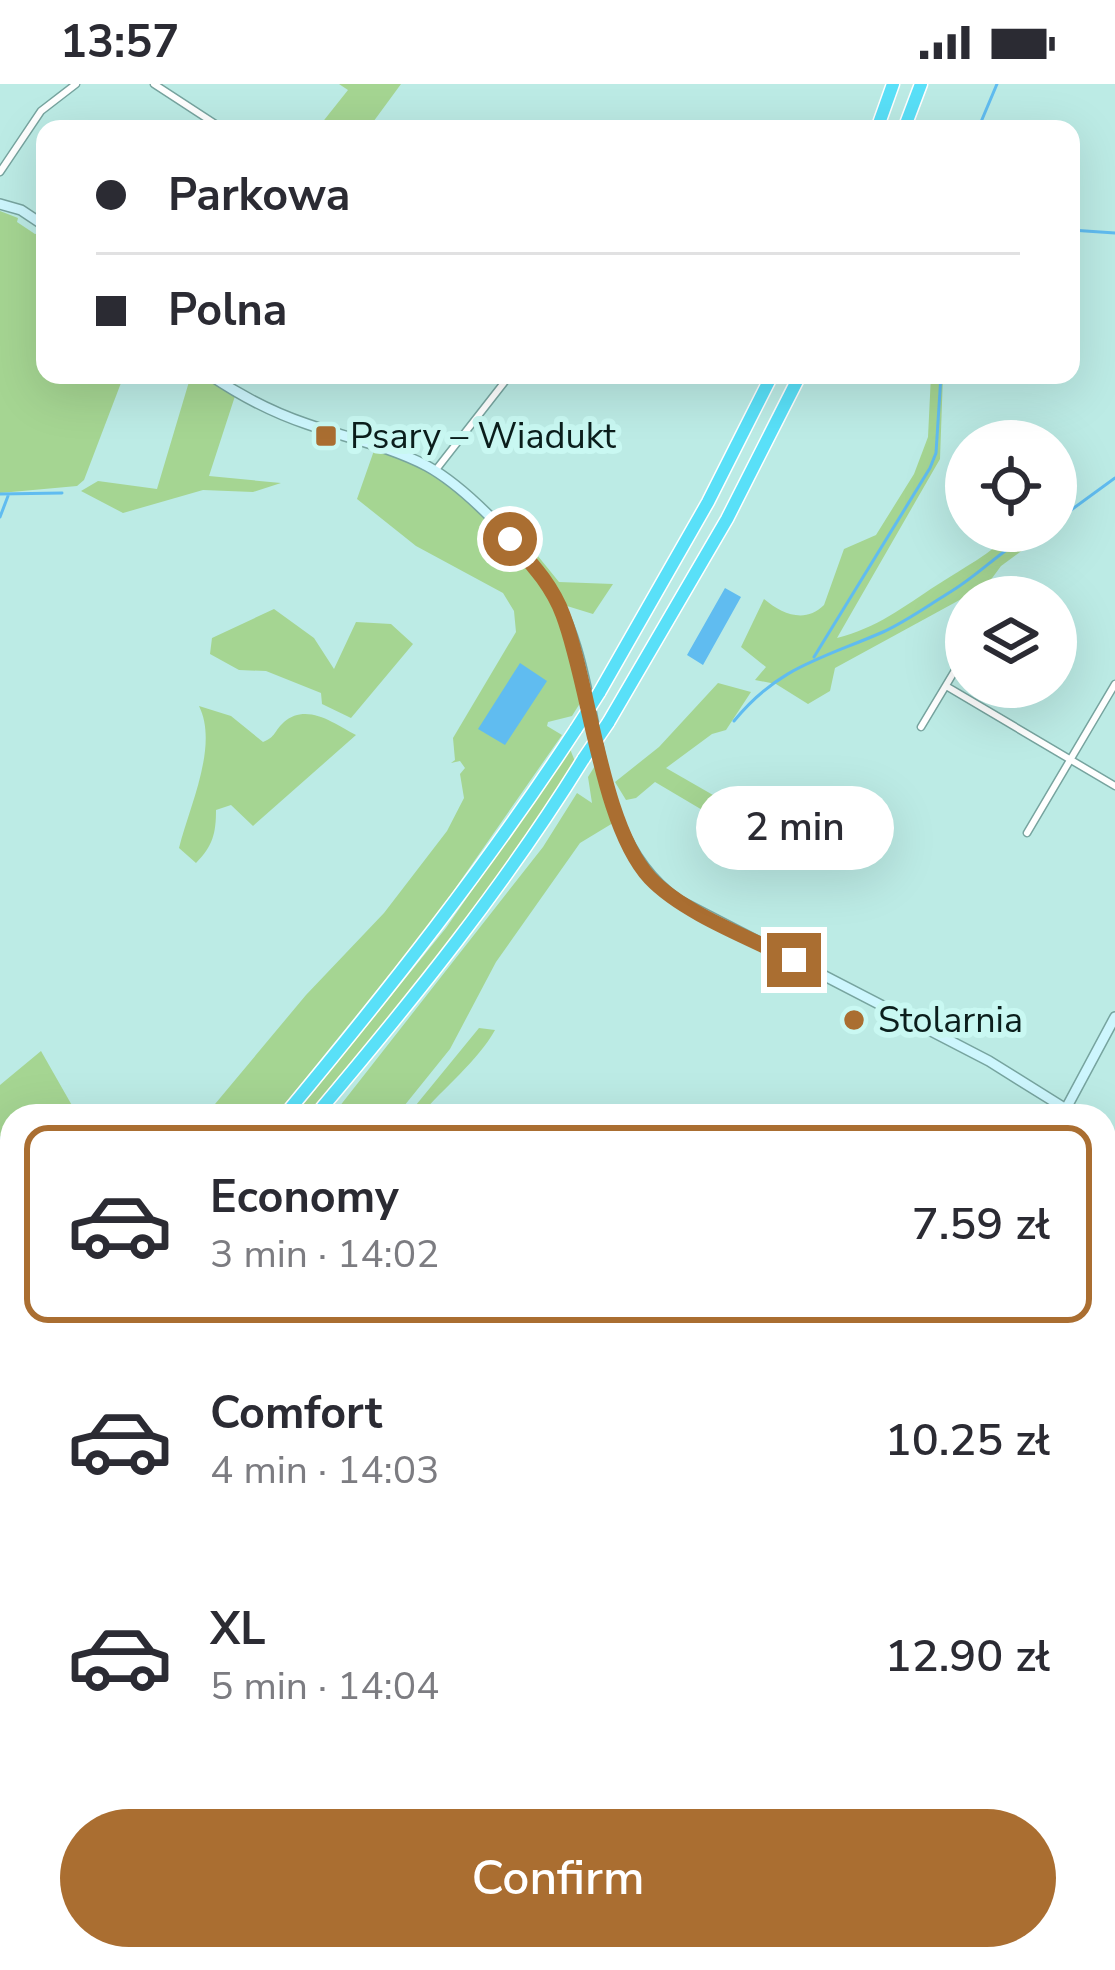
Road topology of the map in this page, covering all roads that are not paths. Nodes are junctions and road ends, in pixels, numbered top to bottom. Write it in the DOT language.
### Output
graph roads {
  1 [pos="76,84"];
  2 [pos="154,84"];
  3 [pos="893,84"];
  4 [pos="921,84"];
  5 [pos="209,120"];
  6 [pos="880,120"];
  7 [pos="907,120"];
  8 [pos="0,172"];
  9 [pos="0,203"];
  10 [pos="36,220"];
  11 [pos="225,384"];
  12 [pos="503,384"];
  13 [pos="767,384"];
  14 [pos="795,384"];
  15 [pos="435,471"];
  16 [pos="1115,684"];
  17 [pos="945,688"];
  18 [pos="983,708"];
  19 [pos="921,727"];
  20 [pos="1070,759"];
  21 [pos="1115,786"];
  22 [pos="1028,833"];
  23 [pos="1115,1017"];
  24 [pos="294,1104"];
  25 [pos="325,1104"];
  26 [pos="1052,1104"];
  27 [pos="1072,1104"];
  1 -- 8 [label="street"];
  2 -- 5 [label="street"];
  3 -- 6 [label="highway"];
  4 -- 7 [label="highway"];
  9 -- 10 [label="street"];
  11 -- 15 [label="street"];
  12 -- 15 [label="street"];
  13 -- 24 [label="highway, bridge"];
  14 -- 25 [label="highway, bridge"];
  15 -- 26 [label="street"];
  16 -- 20 [label="street"];
  17 -- 19 [label="street"];
  18 -- 20 [label="street"];
  20 -- 21 [label="street"];
  20 -- 22 [label="street"];
  23 -- 27 [label="street"];
}
